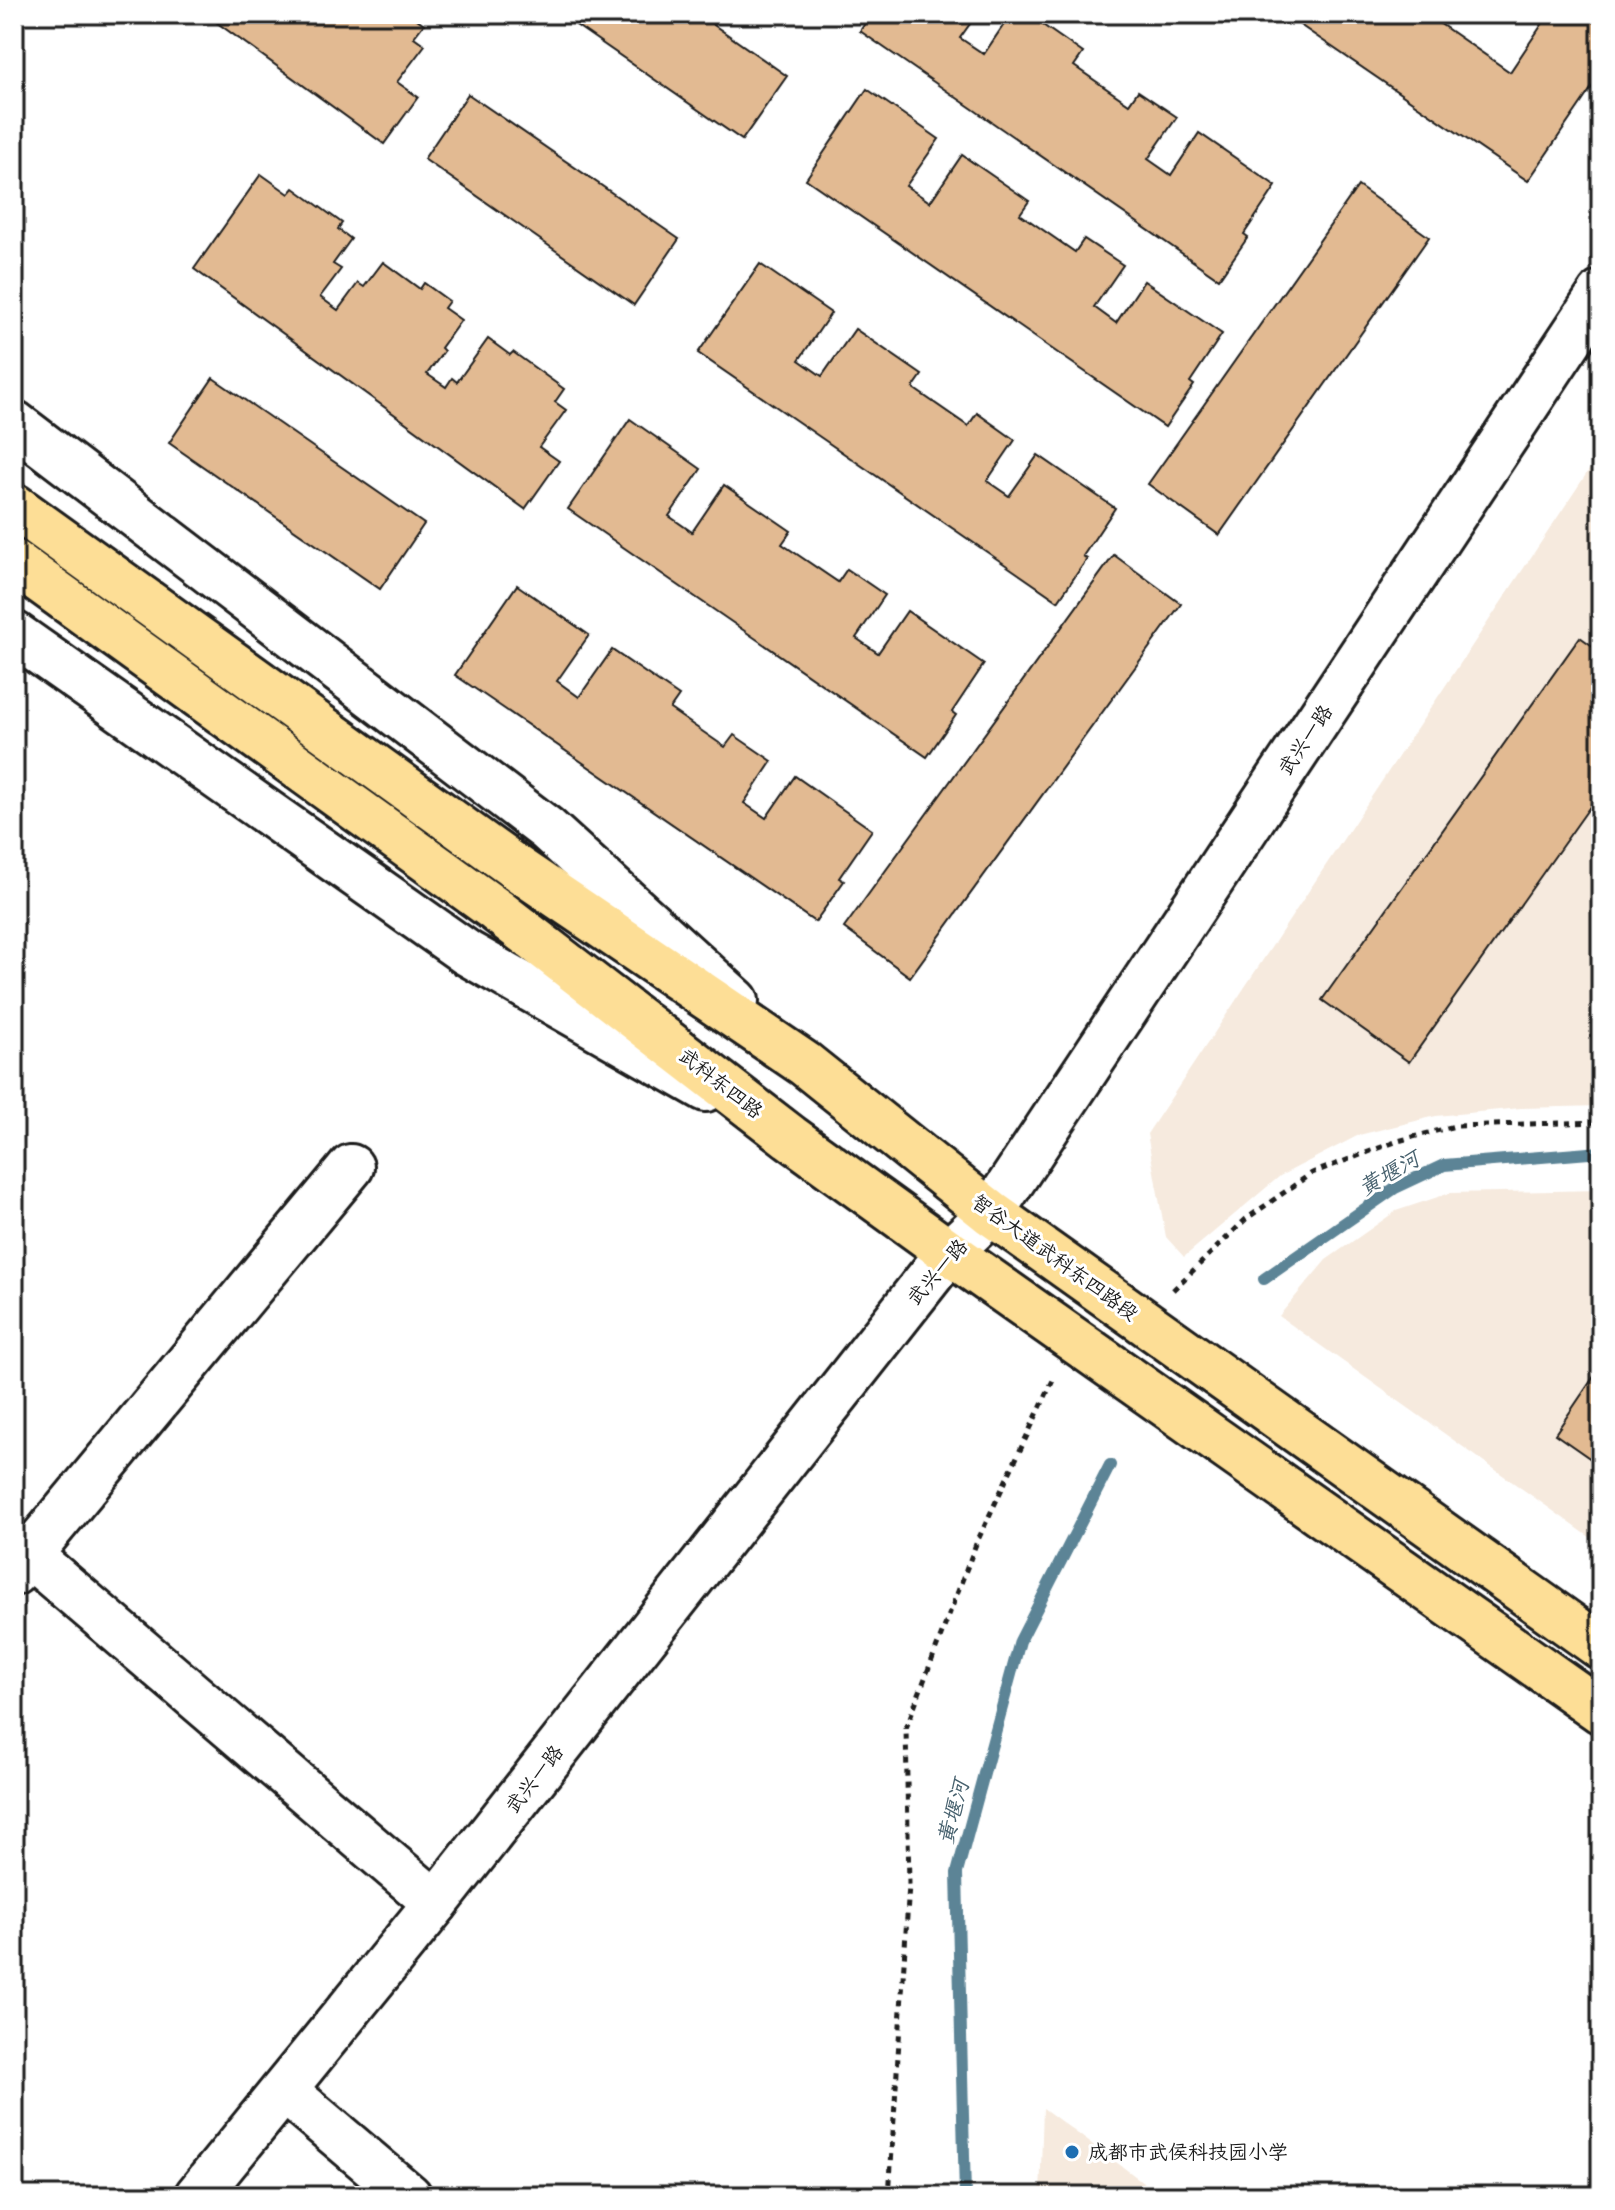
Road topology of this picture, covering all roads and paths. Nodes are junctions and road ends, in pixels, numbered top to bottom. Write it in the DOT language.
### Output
graph roads {
  1 [pos="1601,293"];
  2 [pos="14,423"];
  3 [pos="14,506"];
  4 [pos="14,562"];
  5 [pos="17,642"];
  6 [pos="805,1064"];
  7 [pos="1601,1122"];
  8 [pos="790,1137"];
  9 [pos="351,1167"];
  10 [pos="991,1213"];
  11 [pos="949,1252"];
  12 [pos="1142,1320"];
  13 [pos="1072,1339"];
  14 [pos="21,1564"];
  15 [pos="1601,1647"];
  16 [pos="1601,1711"];
  17 [pos="436,1903"];
  18 [pos="284,2090"];
  19 [pos="197,2196"];
  20 [pos="409,2196"];
  21 [pos="889,2196"];
  1 -- 10 [label="street, 武兴一路"];
  2 -- 6 [label="street"];
  3 -- 6 [label="main road, 智谷大道武科东四路段"];
  4 -- 8 [label="main road, 武科东四路"];
  5 -- 8 [label="street"];
  6 -- 10 [label="main road, 智谷大道武科东四路段"];
  7 -- 12 [label="path"];
  8 -- 11 [label="main road, 武科东四路"];
  9 -- 14 [label="street"];
  10 -- 11 [label="street, 武兴一路"];
  10 -- 12 [label="main road, 智谷大道武科东四路段"];
  11 -- 13 [label="main road"];
  11 -- 17 [label="street, 武兴一路"];
  12 -- 15 [label="main road, 智谷大道武科东四路段"];
  13 -- 16 [label="main road"];
  13 -- 21 [label="path"];
  14 -- 17 [label="street"];
  17 -- 18 [label="street, 武兴一路"];
  18 -- 19 [label="street, 武兴一路"];
  18 -- 20 [label="street"];
}
